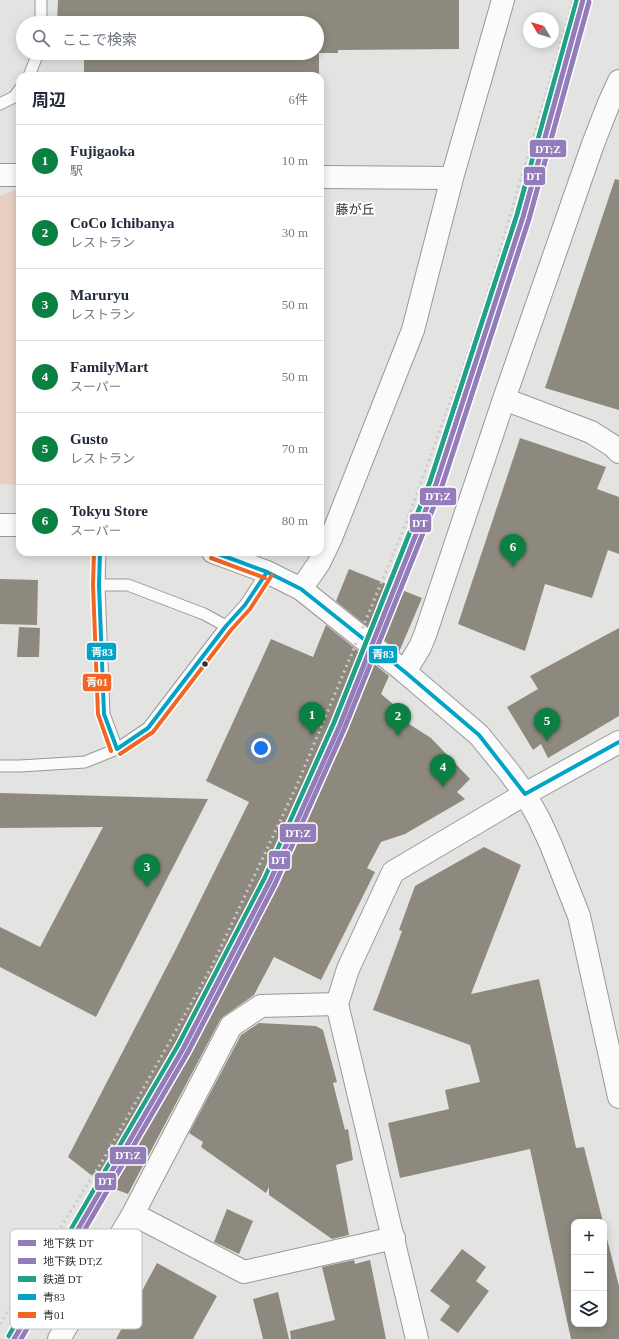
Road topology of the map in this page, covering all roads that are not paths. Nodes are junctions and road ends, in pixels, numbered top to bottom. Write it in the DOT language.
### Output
graph roads {
  1 [pos="41,0"];
  2 [pos="503,0"];
  3 [pos="41,16"];
  4 [pos="36,60"];
  5 [pos="31,72"];
  6 [pos="619,81"];
  7 [pos="16,94"];
  8 [pos="0,104"];
  9 [pos="614,106"];
  10 [pos="0,175"];
  11 [pos="16,175"];
  12 [pos="324,177"];
  13 [pos="452,178"];
  14 [pos="504,399"];
  15 [pos="619,452"];
  16 [pos="0,525"];
  17 [pos="16,525"];
  18 [pos="324,553"];
  19 [pos="100,556"];
  20 [pos="224,556"];
  21 [pos="322,556"];
  22 [pos="267,572"];
  23 [pos="99,586"];
  24 [pos="301,589"];
  25 [pos="226,626"];
  26 [pos="406,672"];
  27 [pos="619,742"];
  28 [pos="118,749"];
  29 [pos="0,766"];
  30 [pos="525,794"];
  31 [pos="337,1004"];
  32 [pos="619,1097"];
  33 [pos="133,1214"];
  34 [pos="124,1229"];
  35 [pos="394,1238"];
  36 [pos="65,1329"];
  37 [pos="59,1339"];
  38 [pos="417,1339"];
  1 -- 3 [label="lane"];
  2 -- 13 [label="street"];
  4 -- 5 [label="lane"];
  6 -- 9 [label="street"];
  7 -- 8 [label="lane"];
  9 -- 14 [label="street"];
  10 -- 11 [label="street"];
  12 -- 13 [label="street"];
  13 -- 18 [label="street"];
  14 -- 15 [label="street"];
  14 -- 26 [label="street"];
  16 -- 17 [label="street"];
  19 -- 23 [label="lane"];
  20 -- 22 [label="street"];
  21 -- 24 [label="street"];
  22 -- 24 [label="street"];
  22 -- 25 [label="lane"];
  23 -- 25 [label="lane"];
  23 -- 28 [label="lane"];
  24 -- 26 [label="street"];
  25 -- 28 [label="lane"];
  26 -- 30 [label="street"];
  27 -- 30 [label="street"];
  28 -- 29 [label="lane"];
  30 -- 31 [label="street"];
  30 -- 32 [label="street"];
  31 -- 33 [label="street"];
  31 -- 35 [label="street"];
  33 -- 34 [label="street"];
  33 -- 35 [label="street"];
  35 -- 38 [label="street"];
  36 -- 37 [label="street"];
}
